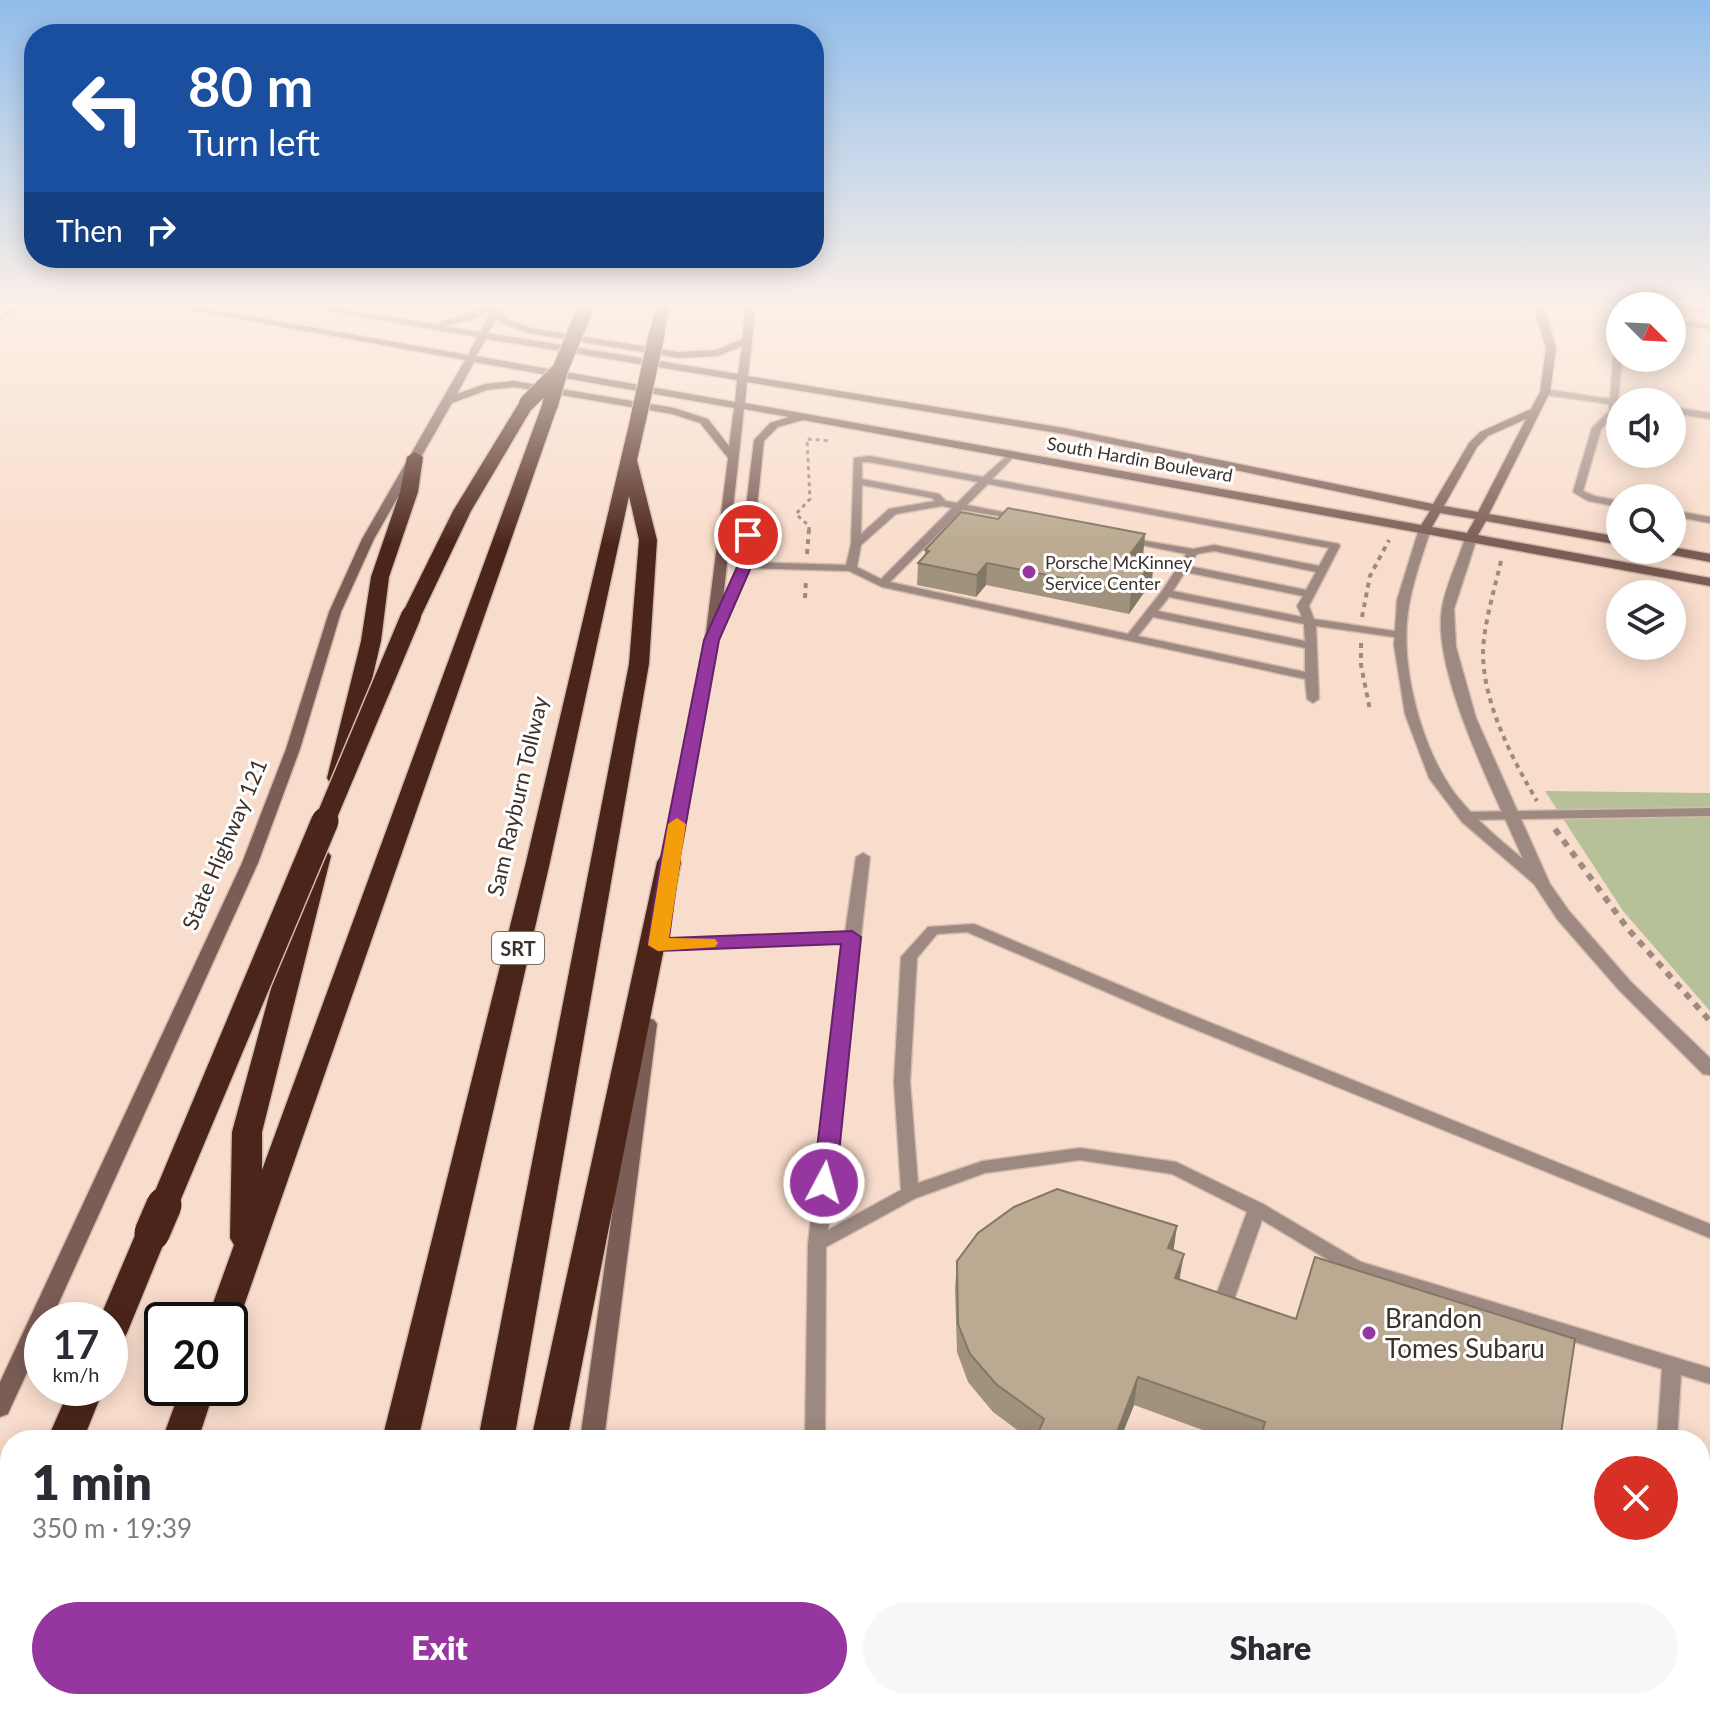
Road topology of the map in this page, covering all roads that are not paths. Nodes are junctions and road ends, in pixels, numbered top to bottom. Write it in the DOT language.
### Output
graph roads {
  1 [pos="455,386"];
  2 [pos="497,386"];
  3 [pos="525,386"];
  4 [pos="550,386"];
  5 [pos="550,386"];
  6 [pos="619,386"];
  7 [pos="645,386"];
  8 [pos="741,386"];
  9 [pos="789,386"];
  10 [pos="1546,386"];
  11 [pos="1545,392"];
  12 [pos="1606,400"];
  13 [pos="448,401"];
  14 [pos="538,404"];
  15 [pos="738,406"];
  16 [pos="1536,411"];
  17 [pos="1686,412"];
  18 [pos="1710,416"];
  19 [pos="805,417"];
  20 [pos="1606,419"];
  21 [pos="628,454"];
  22 [pos="1012,454"];
  23 [pos="731,456"];
  24 [pos="415,457"];
  25 [pos="986,480"];
  26 [pos="857,481"];
  27 [pos="1606,502"];
  28 [pos="943,503"];
  29 [pos="959,506"];
  30 [pos="1437,509"];
  31 [pos="1686,516"];
  32 [pos="1481,517"];
  33 [pos="1710,520"];
  34 [pos="1037,521"];
  35 [pos="1425,529"];
  36 [pos="1115,537"];
  37 [pos="1471,538"];
  38 [pos="1606,539"];
  39 [pos="856,544"];
  40 [pos="1193,552"];
  41 [pos="1686,553"];
  42 [pos="1710,558"];
  43 [pos="745,565"];
  44 [pos="851,568"];
  45 [pos="1182,568"];
  46 [pos="1323,570"];
  47 [pos="1710,582"];
  48 [pos="882,584"];
  49 [pos="1166,593"];
  50 [pos="1310,594"];
  51 [pos="1152,613"];
  52 [pos="1310,622"];
  53 [pos="1401,635"];
  54 [pos="1131,638"];
  55 [pos="712,640"];
  56 [pos="1311,646"];
  57 [pos="1311,677"];
  58 [pos="1313,699"];
  59 [pos="1710,812"];
  60 [pos="1512,815"];
  61 [pos="1467,816"];
  62 [pos="863,857"];
  63 [pos="669,862"];
  64 [pos="1542,884"];
  65 [pos="852,937"];
  66 [pos="658,945"];
  67 [pos="1710,1069"];
  68 [pos="910,1193"];
  69 [pos="1257,1209"];
  70 [pos="1710,1231"];
  71 [pos="817,1244"];
  72 [pos="246,1256"];
  73 [pos="123,1302"];
  74 [pos="229,1302"];
  75 [pos="1212,1335"];
  76 [pos="1672,1365"];
  77 [pos="1710,1376"];
  78 [pos="79,1406"];
  79 [pos="192,1406"];
  80 [pos="0,1407"];
  81 [pos="69,1430"];
  82 [pos="183,1430"];
  83 [pos="402,1430"];
  84 [pos="498,1430"];
  85 [pos="551,1430"];
  86 [pos="593,1430"];
  87 [pos="815,1430"];
  88 [pos="1668,1430"];
  1 -- 13 [label="main road, State Highway 121"];
  2 -- 13 [label="main road"];
  3 -- 23 [label="main road"];
  4 -- 14 [label="highway, bridge"];
  5 -- 14 [label="highway, bridge"];
  6 -- 15 [label="main road, South Hardin Boulevard"];
  7 -- 21 [label="highway, Sam Rayburn Tollway / SRT, bridge"];
  8 -- 15 [label="main road"];
  9 -- 30 [label="main road, South Hardin Boulevard"];
  10 -- 11 [label="main road"];
  11 -- 12 [label="lane"];
  11 -- 16 [label="main road"];
  13 -- 24 [label="main road, State Highway 121"];
  14 -- 72 [label="highway"];
  14 -- 73 [label="highway, bridge"];
  15 -- 19 [label="main road, South Hardin Boulevard"];
  15 -- 23 [label="main road"];
  16 -- 30 [label="main road"];
  16 -- 32 [label="main road"];
  17 -- 18 [label="lane"];
  19 -- 22 [label="main road, South Hardin Boulevard"];
  19 -- 43 [label="main road"];
  20 -- 27 [label="lane"];
  21 -- 83 [label="highway, Sam Rayburn Tollway / SRT"];
  21 -- 84 [label="highway"];
  22 -- 25 [label="lane"];
  22 -- 35 [label="main road, South Hardin Boulevard"];
  23 -- 55 [label="main road"];
  24 -- 72 [label="highway"];
  24 -- 80 [label="main road, State Highway 121"];
  25 -- 26 [label="lane"];
  25 -- 29 [label="lane"];
  25 -- 46 [label="lane"];
  26 -- 28 [label="lane"];
  26 -- 39 [label="lane"];
  28 -- 29 [label="lane"];
  28 -- 39 [label="lane"];
  29 -- 34 [label="lane"];
  29 -- 48 [label="lane"];
  30 -- 32 [label="main road, South Hardin Boulevard"];
  30 -- 35 [label="main road"];
  31 -- 33 [label="lane"];
  32 -- 37 [label="main road"];
  32 -- 38 [label="main road, South Hardin Boulevard"];
  35 -- 37 [label="main road, South Hardin Boulevard"];
  35 -- 53 [label="street"];
  36 -- 40 [label="lane"];
  37 -- 47 [label="main road, South Hardin Boulevard"];
  37 -- 60 [label="street"];
  39 -- 44 [label="lane"];
  40 -- 45 [label="lane"];
  40 -- 46 [label="lane"];
  41 -- 42 [label="main road"];
  43 -- 44 [label="lane"];
  43 -- 55 [label="main road"];
  44 -- 48 [label="lane"];
  45 -- 49 [label="lane"];
  45 -- 50 [label="lane"];
  46 -- 50 [label="lane"];
  48 -- 54 [label="lane"];
  49 -- 51 [label="lane"];
  49 -- 52 [label="lane"];
  50 -- 52 [label="lane"];
  51 -- 54 [label="lane"];
  51 -- 56 [label="lane"];
  52 -- 53 [label="lane"];
  52 -- 56 [label="lane"];
  53 -- 61 [label="street"];
  54 -- 57 [label="lane"];
  55 -- 63 [label="main road"];
  56 -- 57 [label="lane"];
  57 -- 58 [label="lane"];
  59 -- 60 [label="lane"];
  60 -- 61 [label="lane"];
  60 -- 64 [label="street"];
  61 -- 64 [label="street"];
  62 -- 65 [label="lane"];
  63 -- 66 [label="main road"];
  63 -- 85 [label="highway"];
  64 -- 67 [label="street"];
  65 -- 66 [label="lane"];
  65 -- 71 [label="lane"];
  66 -- 86 [label="main road"];
  68 -- 69 [label="lane"];
  68 -- 70 [label="lane"];
  68 -- 71 [label="lane"];
  69 -- 75 [label="lane"];
  69 -- 76 [label="lane"];
  71 -- 87 [label="lane"];
  72 -- 74 [label="highway"];
  76 -- 77 [label="lane"];
  76 -- 88 [label="lane"];
  78 -- 81 [label="highway"];
  79 -- 82 [label="highway"];
}
